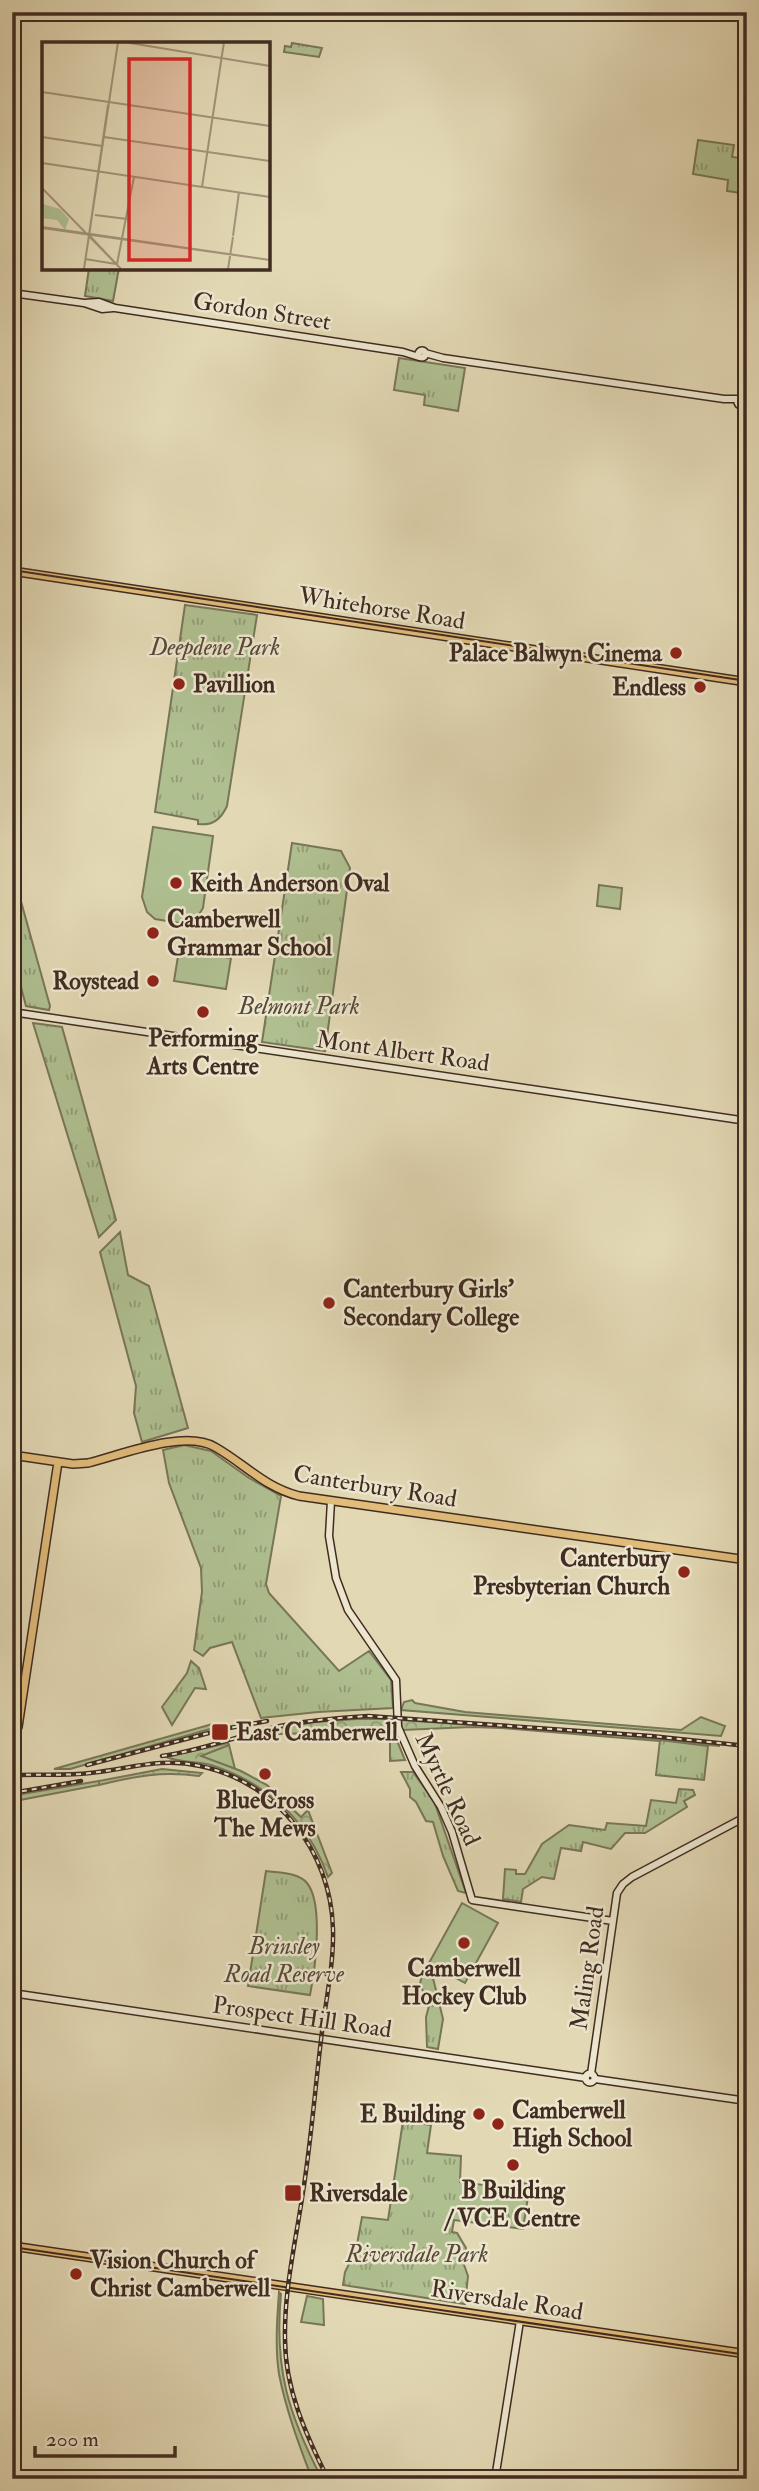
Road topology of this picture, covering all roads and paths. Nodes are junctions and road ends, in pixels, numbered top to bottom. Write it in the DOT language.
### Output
graph roads {
  1 [pos="12,293"];
  2 [pos="743,402"];
  3 [pos="12,571"];
  4 [pos="747,682"];
  5 [pos="12,1012"];
  6 [pos="747,1121"];
  7 [pos="12,1455"];
  8 [pos="58,1462"];
  9 [pos="331,1501"];
  10 [pos="747,1560"];
  11 [pos="15,1732"];
  12 [pos="12,1768"];
  13 [pos="747,1816"];
  14 [pos="613,1922"];
  15 [pos="12,1993"];
  16 [pos="591,2077"];
  17 [pos="747,2101"];
  18 [pos="12,2246"];
  19 [pos="520,2321"];
  20 [pos="747,2354"];
  21 [pos="497,2479"];
  1 -- 2 [label="street, Gordon Street"];
  3 -- 4 [label="main road, Whitehorse Road"];
  5 -- 6 [label="street, Mont Albert Road"];
  7 -- 8 [label="main road, Canterbury Road"];
  8 -- 9 [label="main road, Canterbury Road"];
  8 -- 11 [label="main road"];
  9 -- 10 [label="main road, Canterbury Road"];
  9 -- 14 [label="street, Myrtle Road"];
  11 -- 12 [label="main road"];
  13 -- 14 [label="street, Maling Road"];
  14 -- 16 [label="street, Maling Road"];
  15 -- 16 [label="street, Prospect Hill Road"];
  16 -- 17 [label="street, Prospect Hill Road"];
  18 -- 19 [label="main road, Riversdale Road"];
  19 -- 20 [label="main road, Riversdale Road"];
  19 -- 21 [label="street"];
}
